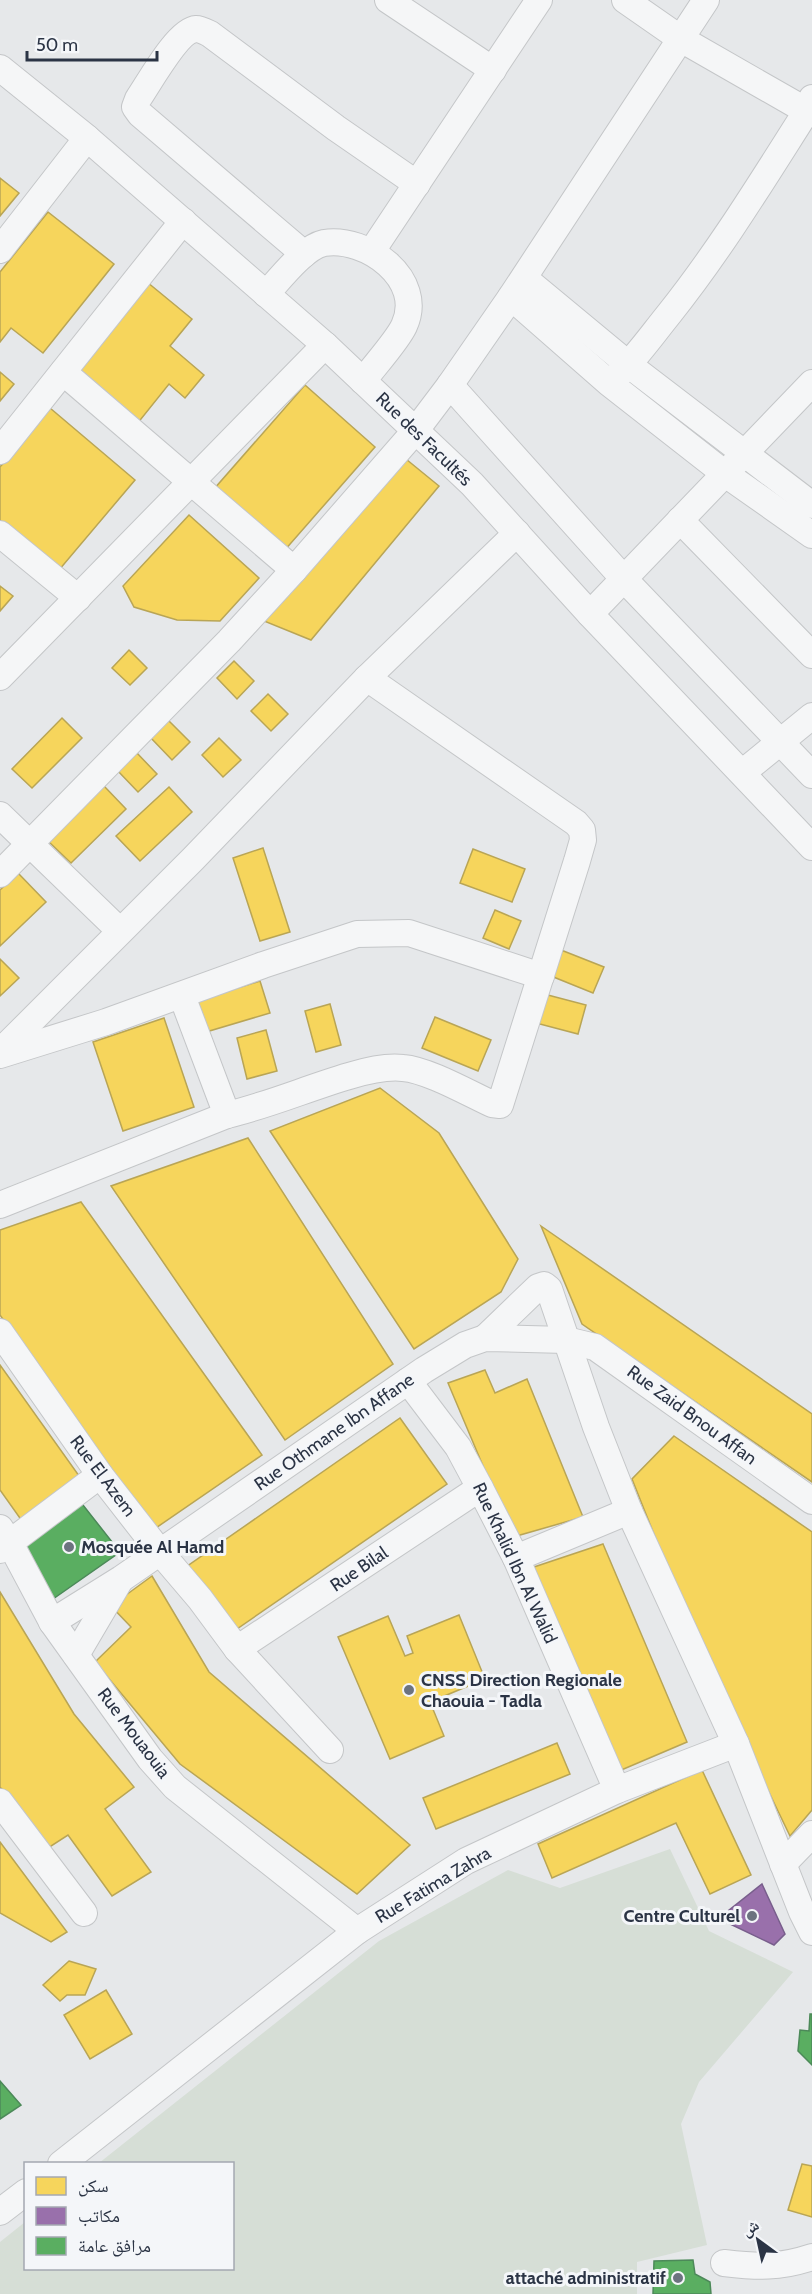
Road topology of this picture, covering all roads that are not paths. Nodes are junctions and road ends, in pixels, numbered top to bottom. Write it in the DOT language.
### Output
graph roads {
  1 [pos="388,0"];
  2 [pos="539,0"];
  3 [pos="625,0"];
  4 [pos="706,0"];
  5 [pos="681,39"];
  6 [pos="0,68"];
  7 [pos="492,70"];
  8 [pos="810,108"];
  9 [pos="87,138"];
  10 [pos="417,184"];
  11 [pos="183,221"];
  12 [pos="0,250"];
  13 [pos="372,251"];
  14 [pos="303,254"];
  15 [pos="518,288"];
  16 [pos="266,294"];
  17 [pos="325,345"];
  18 [pos="628,365"];
  19 [pos="63,372"];
  20 [pos="363,381"];
  21 [pos="812,382"];
  22 [pos="609,383"];
  23 [pos="450,385"];
  24 [pos="416,430"];
  25 [pos="0,451"];
  26 [pos="742,453"];
  27 [pos="724,473"];
  28 [pos="192,481"];
  29 [pos="812,505"];
  30 [pos="680,520"];
  31 [pos="517,533"];
  32 [pos="0,534"];
  33 [pos="812,535"];
  34 [pos="294,570"];
  35 [pos="623,578"];
  36 [pos="78,598"];
  37 [pos="591,614"];
  38 [pos="812,654"];
  39 [pos="0,677"];
  40 [pos="367,678"];
  41 [pos="812,716"];
  42 [pos="781,742"];
  43 [pos="742,773"];
  44 [pos="812,775"];
  45 [pos="0,816"];
  46 [pos="30,844"];
  47 [pos="812,847"];
  48 [pos="0,874"];
  49 [pos="120,931"];
  50 [pos="541,976"];
  51 [pos="182,996"];
  52 [pos="0,1054"];
  53 [pos="227,1115"];
  54 [pos="0,1205"];
  55 [pos="0,1332"];
  56 [pos="485,1338"];
  57 [pos="566,1340"];
  58 [pos="408,1381"];
  59 [pos="100,1475"];
  60 [pos="480,1488"];
  61 [pos="812,1501"];
  62 [pos="629,1511"];
  63 [pos="3,1541"];
  64 [pos="160,1552"];
  65 [pos="516,1558"];
  66 [pos="121,1579"];
  67 [pos="52,1622"];
  68 [pos="237,1649"];
  69 [pos="76,1655"];
  70 [pos="736,1744"];
  71 [pos="330,1750"];
  72 [pos="617,1790"];
  73 [pos="0,1802"];
  74 [pos="812,1834"];
  75 [pos="783,1864"];
  76 [pos="84,1913"];
  77 [pos="357,1931"];
  78 [pos="812,1932"];
  79 [pos="62,2162"];
  80 [pos="24,2194"];
  81 [pos="0,2212"];
  82 [pos="812,2257"];
  83 [pos="724,2263"];
  1 -- 7 [label="street"];
  2 -- 7 [label="street"];
  3 -- 5 [label="street"];
  4 -- 5 [label="street"];
  5 -- 8 [label="street"];
  5 -- 15 [label="street"];
  6 -- 9 [label="street, Rue des Facultés"];
  7 -- 10 [label="street"];
  8 -- 18 [label="street"];
  9 -- 11 [label="street, Rue des Facultés"];
  9 -- 12 [label="street"];
  10 -- 13 [label="street"];
  10 -- 14 [label="street"];
  11 -- 16 [label="street, Rue des Facultés"];
  11 -- 19 [label="street"];
  13 -- 14 [label="street"];
  13 -- 20 [label="street"];
  14 -- 16 [label="street"];
  15 -- 18 [label="street"];
  15 -- 22 [label="street"];
  15 -- 23 [label="street"];
  16 -- 17 [label="street, Rue des Facultés"];
  17 -- 20 [label="street, Rue des Facultés"];
  17 -- 28 [label="street"];
  18 -- 22 [label="street"];
  18 -- 26 [label="street"];
  19 -- 25 [label="street"];
  19 -- 28 [label="street"];
  20 -- 24 [label="street, Rue des Facultés"];
  21 -- 26 [label="street"];
  22 -- 27 [label="street"];
  23 -- 24 [label="street"];
  23 -- 35 [label="street"];
  24 -- 31 [label="street, Rue des Facultés"];
  24 -- 34 [label="street"];
  26 -- 27 [label="street"];
  26 -- 29 [label="street"];
  27 -- 30 [label="street"];
  27 -- 33 [label="street"];
  28 -- 34 [label="street"];
  28 -- 36 [label="street"];
  30 -- 35 [label="street"];
  30 -- 38 [label="street"];
  31 -- 37 [label="street, Rue des Facultés"];
  31 -- 40 [label="street"];
  32 -- 36 [label="street"];
  34 -- 46 [label="street"];
  35 -- 37 [label="street"];
  35 -- 42 [label="street"];
  36 -- 39 [label="street"];
  37 -- 43 [label="street, Rue des Facultés"];
  40 -- 49 [label="street"];
  40 -- 50 [label="street"];
  41 -- 42 [label="street"];
  42 -- 43 [label="street"];
  42 -- 44 [label="street"];
  43 -- 47 [label="street, Rue des Facultés"];
  45 -- 46 [label="street"];
  46 -- 48 [label="street"];
  46 -- 49 [label="street"];
  49 -- 52 [label="street"];
  50 -- 51 [label="street"];
  50 -- 53 [label="street"];
  51 -- 52 [label="street"];
  51 -- 53 [label="street"];
  53 -- 54 [label="street"];
  55 -- 59 [label="street, Rue El Azem"];
  56 -- 57 [label="street, Rue Othmane Ibn Affane"];
  56 -- 57 [label="street"];
  56 -- 58 [label="street, Rue Othmane Ibn Affane"];
  57 -- 61 [label="street, Rue Zaid Bnou Affan"];
  57 -- 62 [label="street"];
  58 -- 60 [label="street, Rue Khalid Ibn Al Walid"];
  58 -- 64 [label="street, Rue Othmane Ibn Affane"];
  59 -- 63 [label="street"];
  59 -- 64 [label="street, Rue El Azem"];
  60 -- 65 [label="street, Rue Khalid Ibn Al Walid"];
  60 -- 68 [label="street, Rue Bilal"];
  62 -- 65 [label="street"];
  62 -- 70 [label="street"];
  63 -- 67 [label="street, Rue Mouaouia"];
  64 -- 66 [label="street, Rue Othmane Ibn Affane"];
  64 -- 68 [label="street, Rue El Azem"];
  65 -- 72 [label="street, Rue Khalid Ibn Al Walid"];
  66 -- 67 [label="street, Rue Othmane Ibn Affane"];
  66 -- 69 [label="street, Rue Othmane Ibn Affane"];
  67 -- 69 [label="street, Rue Mouaouia"];
  68 -- 71 [label="street, Rue El Azem"];
  69 -- 77 [label="street, Rue Mouaouia"];
  70 -- 72 [label="street, Rue Fatima Zahra"];
  70 -- 75 [label="street"];
  72 -- 77 [label="street, Rue Fatima Zahra"];
  73 -- 76 [label="street"];
  74 -- 75 [label="street"];
  75 -- 78 [label="street"];
  77 -- 79 [label="street, Rue Fatima Zahra"];
  80 -- 81 [label="street"];
  82 -- 83 [label="street"];
}
